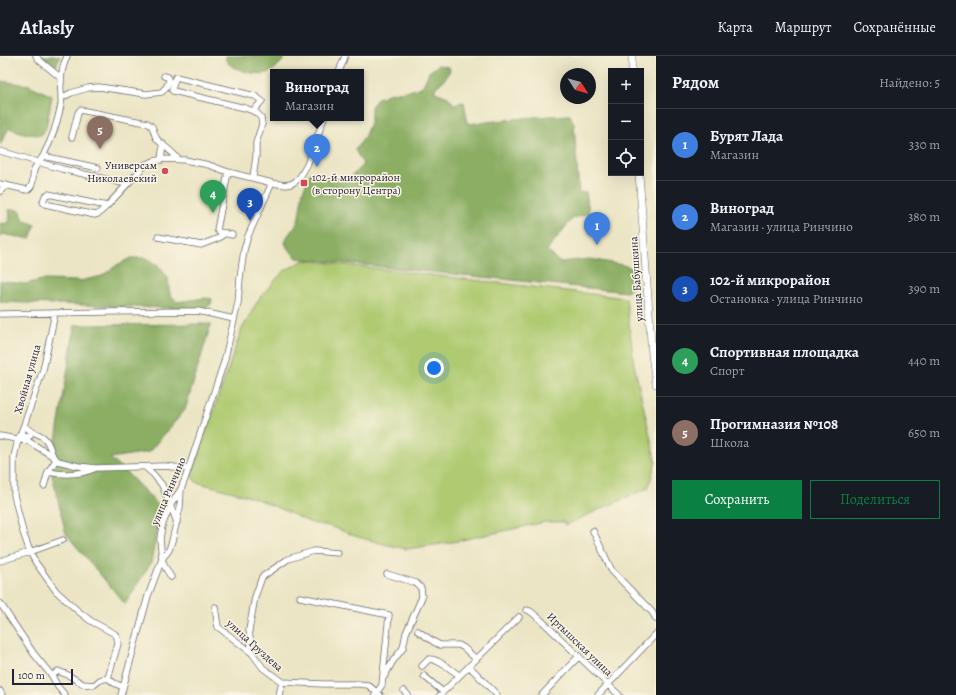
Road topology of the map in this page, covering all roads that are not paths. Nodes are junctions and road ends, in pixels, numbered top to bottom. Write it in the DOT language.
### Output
graph roads {
  1 [pos="36,56"];
  2 [pos="67,56"];
  3 [pos="345,56"];
  4 [pos="632,56"];
  5 [pos="632,68"];
  6 [pos="340,69"];
  7 [pos="164,76"];
  8 [pos="61,78"];
  9 [pos="62,98"];
  10 [pos="253,111"];
  11 [pos="323,121"];
  12 [pos="72,137"];
  13 [pos="163,144"];
  14 [pos="0,151"];
  15 [pos="43,156"];
  16 [pos="178,159"];
  17 [pos="160,160"];
  18 [pos="39,162"];
  19 [pos="98,168"];
  20 [pos="228,172"];
  21 [pos="639,176"];
  22 [pos="253,178"];
  23 [pos="272,183"];
  24 [pos="127,184"];
  25 [pos="3,185"];
  26 [pos="0,192"];
  27 [pos="107,206"];
  28 [pos="225,233"];
  29 [pos="232,235"];
  30 [pos="158,237"];
  31 [pos="55,312"];
  32 [pos="0,314"];
  33 [pos="234,319"];
  34 [pos="656,384"];
  35 [pos="24,425"];
  36 [pos="36,434"];
  37 [pos="0,436"];
  38 [pos="19,438"];
  39 [pos="55,458"];
  40 [pos="145,467"];
  41 [pos="96,468"];
  42 [pos="189,469"];
  43 [pos="48,472"];
  44 [pos="44,486"];
  45 [pos="181,489"];
  46 [pos="170,506"];
  47 [pos="177,522"];
  48 [pos="593,531"];
  49 [pos="64,540"];
  50 [pos="30,552"];
  51 [pos="338,553"];
  52 [pos="162,558"];
  53 [pos="0,561"];
  54 [pos="387,574"];
  55 [pos="171,577"];
  56 [pos="300,597"];
  57 [pos="0,603"];
  58 [pos="215,607"];
  59 [pos="527,610"];
  60 [pos="519,617"];
  61 [pos="656,619"];
  62 [pos="418,631"];
  63 [pos="656,634"];
  64 [pos="252,653"];
  65 [pos="579,656"];
  66 [pos="476,659"];
  67 [pos="422,666"];
  68 [pos="469,666"];
  69 [pos="460,675"];
  70 [pos="52,676"];
  71 [pos="424,676"];
  72 [pos="108,678"];
  73 [pos="383,679"];
  74 [pos="282,682"];
  75 [pos="608,684"];
  76 [pos="123,687"];
  77 [pos="0,691"];
  78 [pos="378,694"];
  79 [pos="441,694"];
  80 [pos="495,694"];
  81 [pos="2,695"];
  82 [pos="64,695"];
  83 [pos="121,695"];
  84 [pos="279,695"];
  85 [pos="542,695"];
  86 [pos="598,695"];
  87 [pos="619,695"];
  1 -- 8 [label="street"];
  2 -- 8 [label="street"];
  3 -- 6 [label="street"];
  4 -- 5 [label="main road"];
  7 -- 9 [label="street"];
  8 -- 9 [label="street"];
  9 -- 15 [label="street"];
  10 -- 10 [label="street"];
  10 -- 22 [label="street"];
  11 -- 23 [label="street"];
  12 -- 13 [label="street"];
  13 -- 16 [label="street"];
  13 -- 17 [label="street"];
  14 -- 18 [label="street"];
  15 -- 18 [label="street"];
  15 -- 19 [label="street"];
  16 -- 17 [label="street"];
  16 -- 20 [label="street"];
  17 -- 24 [label="street"];
  18 -- 24 [label="street"];
  18 -- 25 [label="street"];
  20 -- 22 [label="street"];
  20 -- 28 [label="street"];
  21 -- 34 [label="main road, улица Бабушкина"];
  22 -- 23 [label="street"];
  23 -- 33 [label="street, улица Ринчино"];
  24 -- 27 [label="street"];
  25 -- 26 [label="street"];
  27 -- 27 [label="street"];
  28 -- 29 [label="street"];
  28 -- 30 [label="street"];
  31 -- 32 [label="street"];
  31 -- 33 [label="street"];
  31 -- 35 [label="street, Хвойная улица"];
  33 -- 42 [label="street, улица Ринчино"];
  35 -- 36 [label="street"];
  35 -- 38 [label="street, Хвойная улица"];
  36 -- 38 [label="street"];
  36 -- 39 [label="street"];
  37 -- 38 [label="street"];
  38 -- 39 [label="street"];
  38 -- 50 [label="street, Хвойная улица"];
  39 -- 41 [label="street"];
  39 -- 43 [label="street"];
  40 -- 41 [label="street"];
  40 -- 42 [label="street"];
  40 -- 46 [label="street"];
  41 -- 43 [label="street"];
  42 -- 45 [label="street, улица Ринчино"];
  43 -- 44 [label="street"];
  45 -- 46 [label="street, улица Ринчино"];
  45 -- 47 [label="street"];
  46 -- 47 [label="street"];
  46 -- 52 [label="street, улица Ринчино"];
  47 -- 52 [label="street"];
  48 -- 61 [label="street"];
  49 -- 50 [label="street"];
  50 -- 53 [label="street"];
  50 -- 72 [label="street, Хвойная улица"];
  51 -- 64 [label="street"];
  52 -- 55 [label="street"];
  52 -- 76 [label="street, улица Ринчино"];
  54 -- 73 [label="street"];
  56 -- 73 [label="street"];
  57 -- 70 [label="street"];
  58 -- 64 [label="street, улица Груздева"];
  59 -- 65 [label="street, Иртышская улица"];
  60 -- 66 [label="street"];
  62 -- 66 [label="street"];
  63 -- 75 [label="street"];
  64 -- 74 [label="street, улица Груздева"];
  65 -- 75 [label="street, Иртышская улица"];
  65 -- 85 [label="street"];
  66 -- 68 [label="street"];
  67 -- 69 [label="street"];
  68 -- 69 [label="street"];
  68 -- 80 [label="street"];
  69 -- 79 [label="street"];
  70 -- 72 [label="street"];
  70 -- 82 [label="street"];
  71 -- 79 [label="street"];
  72 -- 76 [label="street"];
  73 -- 78 [label="street"];
  74 -- 78 [label="street"];
  74 -- 84 [label="street, улица Груздева"];
  75 -- 86 [label="street"];
  75 -- 87 [label="street, Иртышская улица"];
  76 -- 83 [label="street, улица Ринчино"];
  77 -- 81 [label="street"];
}
